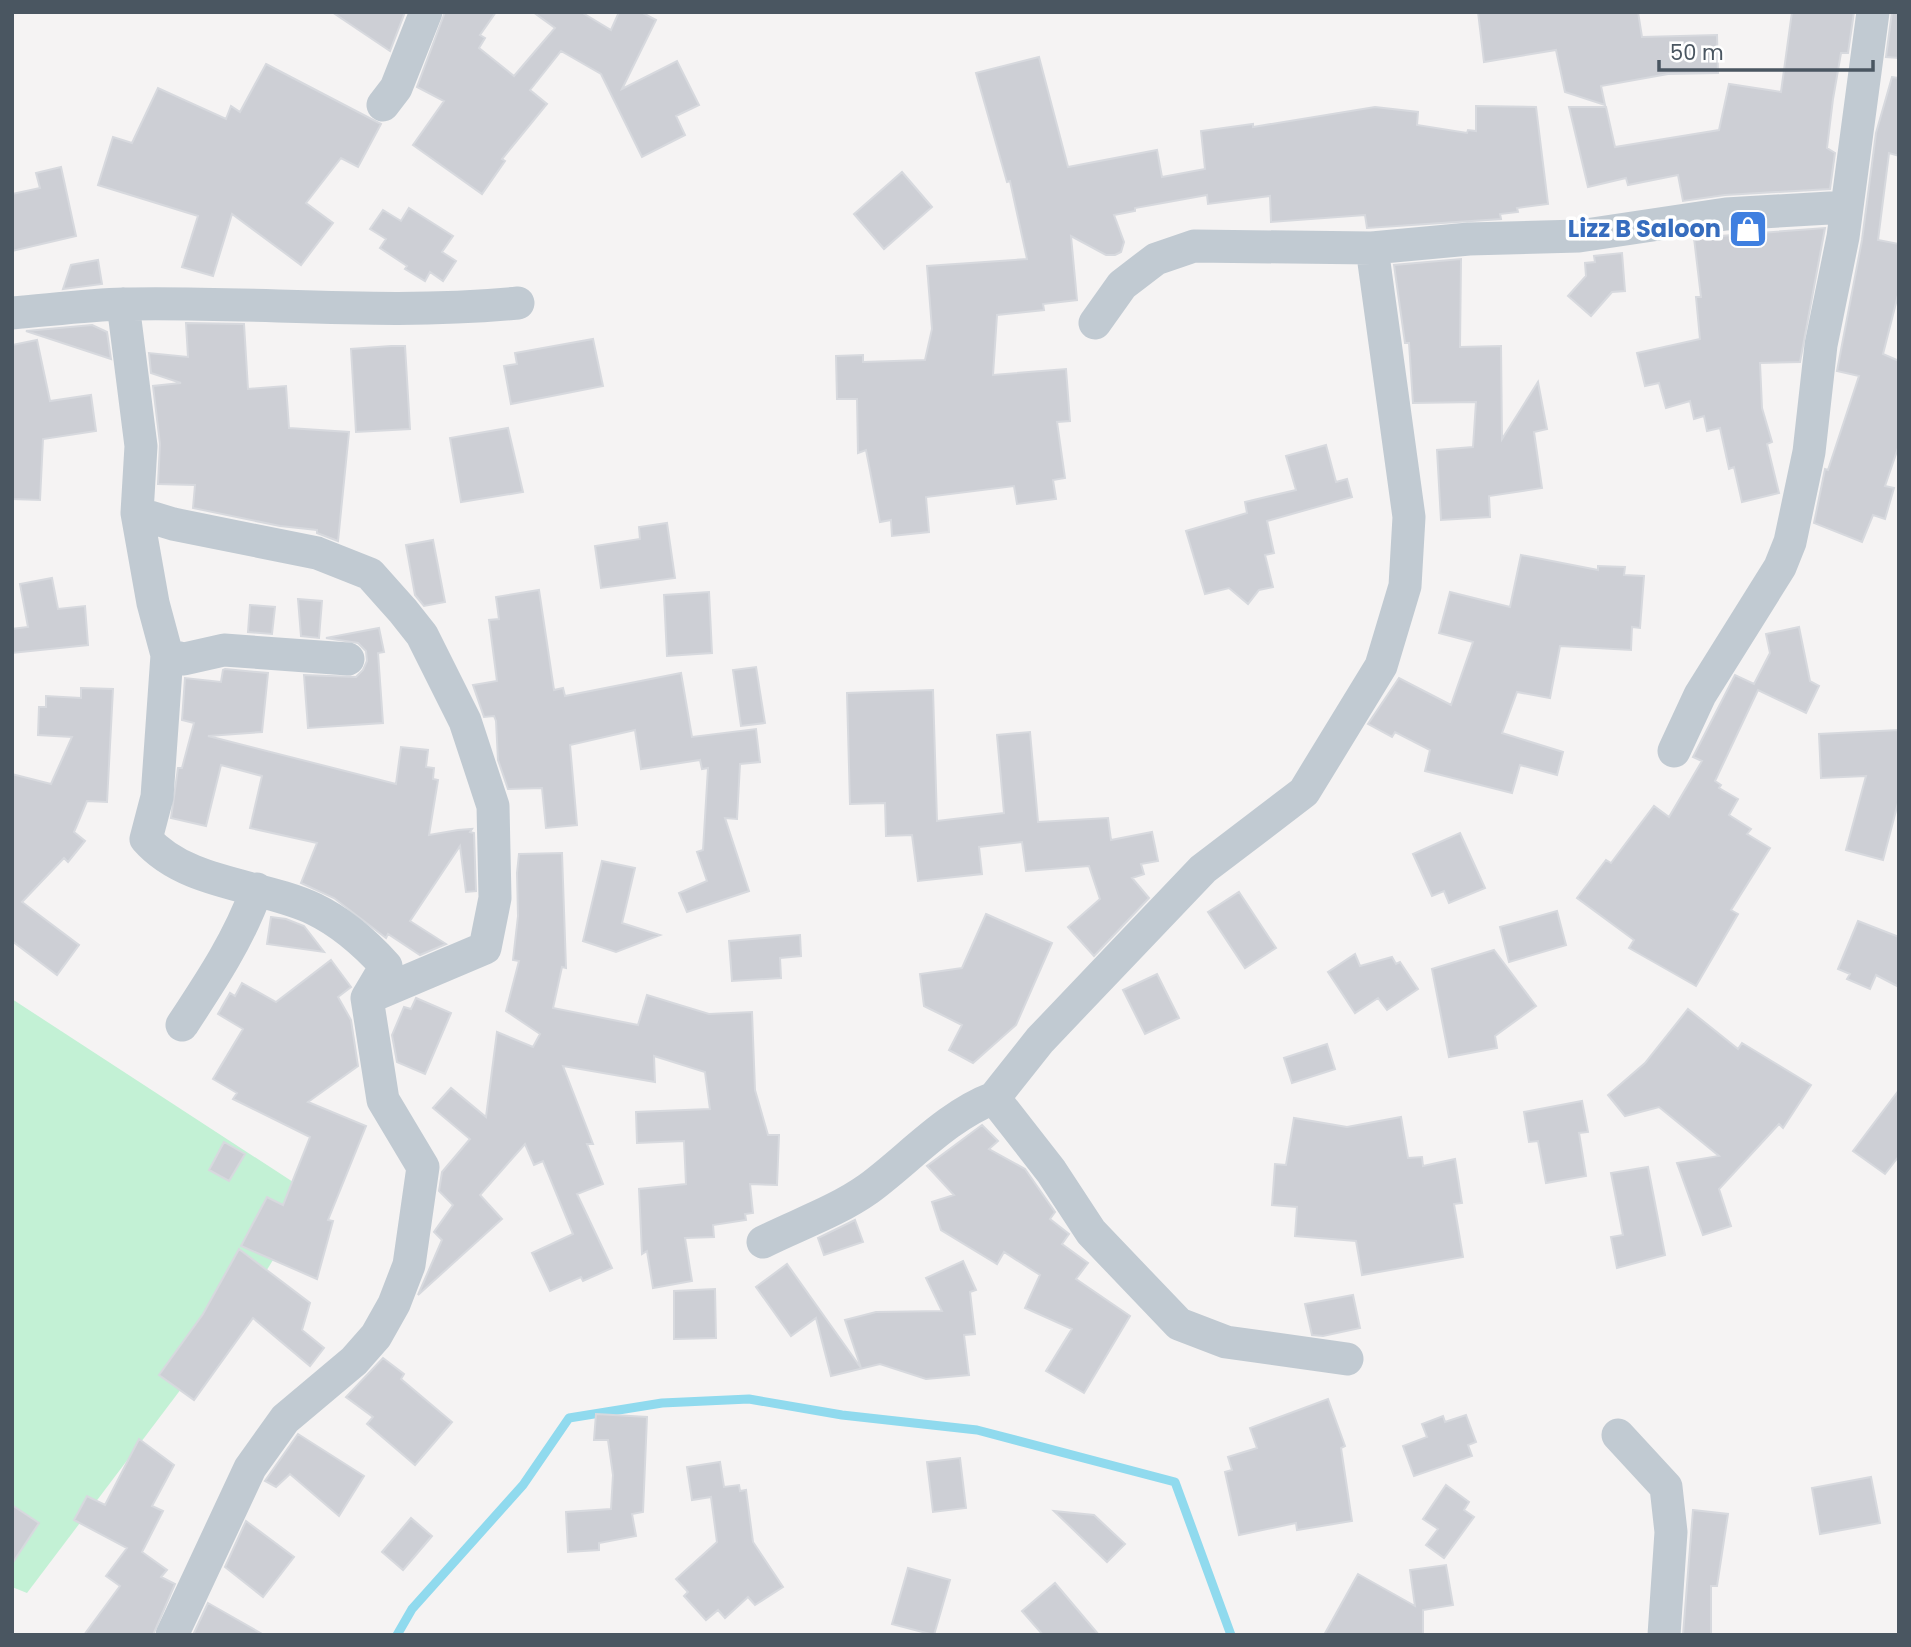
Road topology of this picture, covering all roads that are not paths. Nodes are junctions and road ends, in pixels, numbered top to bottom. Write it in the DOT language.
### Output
graph roads {
  1 [pos="426,12"];
  2 [pos="1872,12"];
  3 [pos="383,105"];
  4 [pos="1847,207"];
  5 [pos="1372,248"];
  6 [pos="518,303"];
  7 [pos="123,304"];
  8 [pos="12,313"];
  9 [pos="1096,323"];
  10 [pos="137,513"];
  11 [pos="167,655"];
  12 [pos="348,659"];
  13 [pos="1674,751"];
  14 [pos="257,889"];
  15 [pos="367,998"];
  16 [pos="182,1025"];
  17 [pos="994,1098"];
  18 [pos="763,1242"];
  19 [pos="1347,1359"];
  20 [pos="1619,1435"];
  21 [pos="172,1635"];
  22 [pos="1664,1635"];
  1 -- 3 [label="street"];
  2 -- 4 [label="street"];
  4 -- 5 [label="street"];
  4 -- 13 [label="street"];
  5 -- 9 [label="street"];
  5 -- 17 [label="street"];
  6 -- 7 [label="street"];
  7 -- 8 [label="street"];
  7 -- 10 [label="street"];
  10 -- 11 [label="street"];
  10 -- 15 [label="street"];
  11 -- 12 [label="street"];
  11 -- 14 [label="street"];
  14 -- 15 [label="street"];
  14 -- 16 [label="street"];
  15 -- 21 [label="street"];
  17 -- 18 [label="street"];
  17 -- 19 [label="street"];
  20 -- 22 [label="street"];
}
